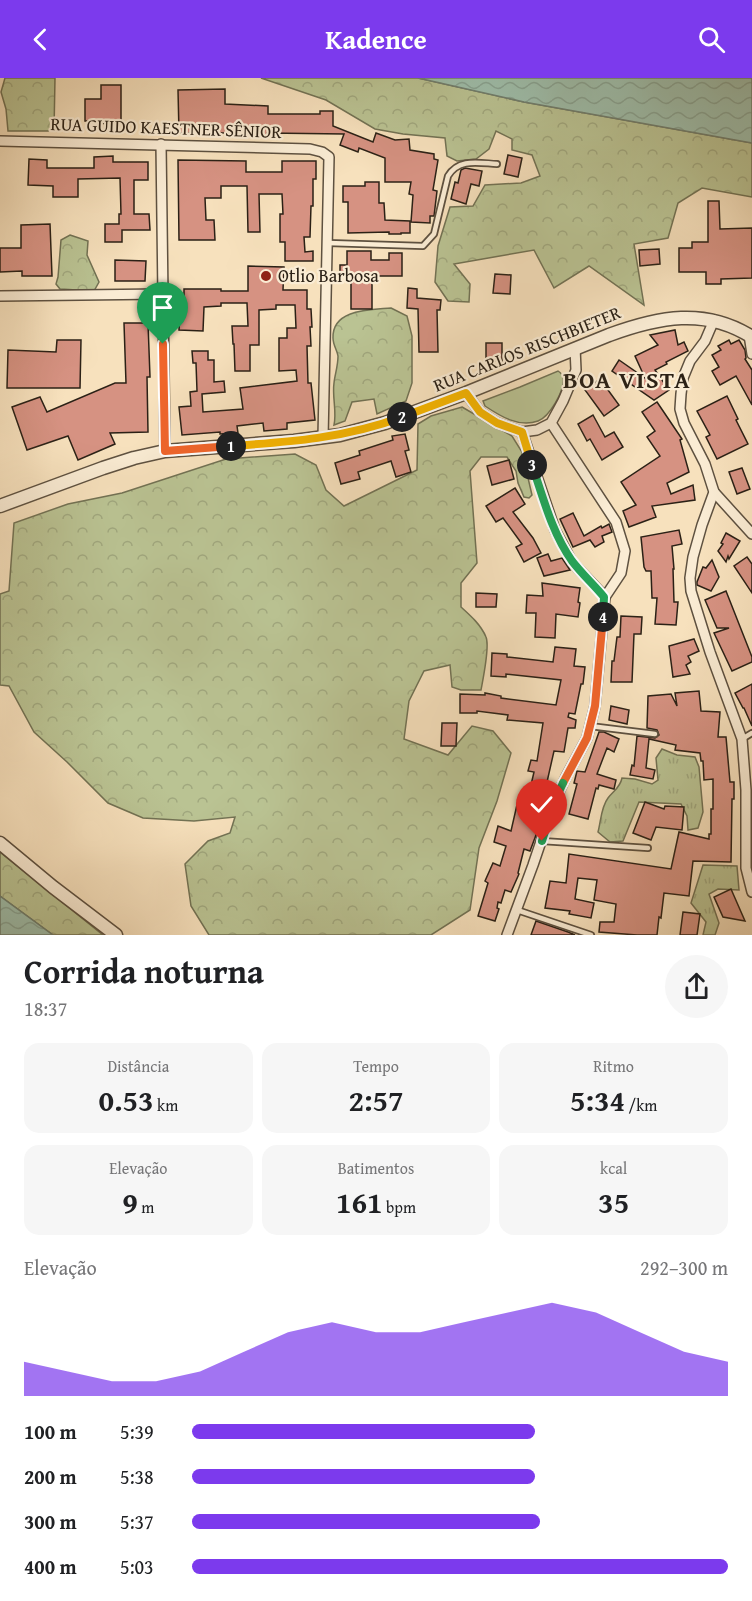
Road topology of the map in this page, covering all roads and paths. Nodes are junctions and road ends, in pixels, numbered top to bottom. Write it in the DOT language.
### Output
graph roads {
  1 [pos="0,141"];
  2 [pos="161,144"];
  3 [pos="497,164"];
  4 [pos="328,243"];
  5 [pos="162,294"];
  6 [pos="0,296"];
  7 [pos="714,320"];
  8 [pos="750,336"];
  9 [pos="575,348"];
  10 [pos="752,354"];
  11 [pos="466,393"];
  12 [pos="551,423"];
  13 [pos="522,432"];
  14 [pos="323,438"];
  15 [pos="165,451"];
  16 [pos="714,492"];
  17 [pos="0,506"];
  18 [pos="752,534"];
  19 [pos="604,597"];
  20 [pos="590,726"];
  21 [pos="655,734"];
  22 [pos="752,734"];
  23 [pos="742,738"];
  24 [pos="748,758"];
  25 [pos="749,840"];
  26 [pos="542,841"];
  27 [pos="0,843"];
  28 [pos="648,848"];
  29 [pos="752,892"];
  30 [pos="517,910"];
  31 [pos="116,935"];
  32 [pos="507,935"];
  33 [pos="591,935"];
  1 -- 2 [label="street, RUA GUIDO KAESTNER SÊNIOR"];
  2 -- 4 [label="street, RUA GUIDO KAESTNER SÊNIOR"];
  2 -- 5 [label="street"];
  3 -- 4 [label="lane"];
  4 -- 14 [label="street"];
  5 -- 6 [label="street"];
  5 -- 15 [label="street"];
  7 -- 8 [label="street, RUA CARLOS RISCHBIETER"];
  7 -- 9 [label="street, RUA CARLOS RISCHBIETER"];
  7 -- 16 [label="street"];
  8 -- 10 [label="street"];
  9 -- 11 [label="street, RUA CARLOS RISCHBIETER"];
  9 -- 12 [label="street"];
  11 -- 13 [label="street"];
  11 -- 14 [label="street, RUA CARLOS RISCHBIETER"];
  12 -- 13 [label="street"];
  12 -- 19 [label="street"];
  13 -- 19 [label="street"];
  14 -- 15 [label="street, RUA CARLOS RISCHBIETER"];
  15 -- 17 [label="street, RUA CARLOS RISCHBIETER"];
  16 -- 18 [label="street"];
  16 -- 23 [label="street"];
  19 -- 20 [label="street"];
  20 -- 21 [label="lane"];
  20 -- 26 [label="street"];
  22 -- 23 [label="lane"];
  23 -- 24 [label="street"];
  24 -- 25 [label="street"];
  25 -- 29 [label="street"];
  26 -- 28 [label="lane"];
  26 -- 30 [label="street"];
  27 -- 31 [label="street"];
  30 -- 32 [label="street"];
  30 -- 33 [label="lane"];
}
